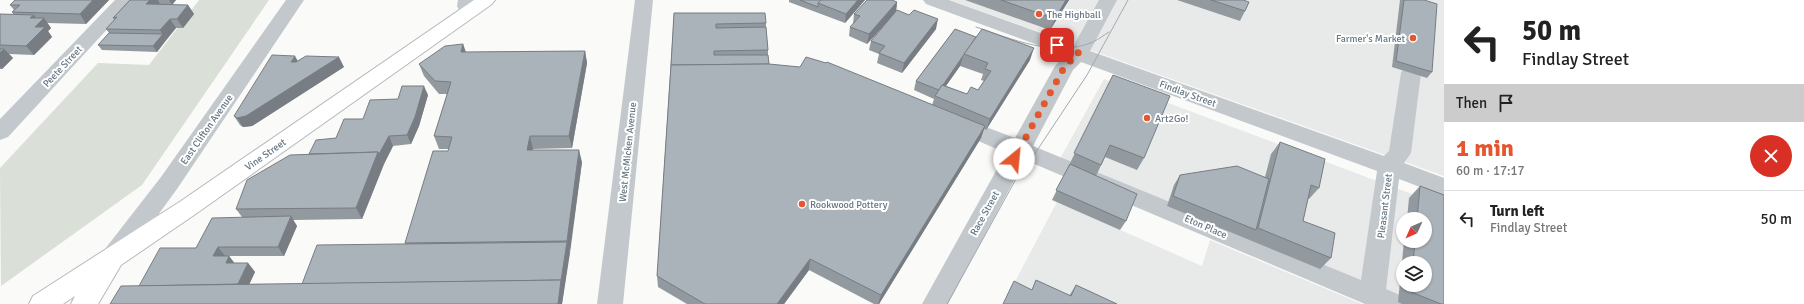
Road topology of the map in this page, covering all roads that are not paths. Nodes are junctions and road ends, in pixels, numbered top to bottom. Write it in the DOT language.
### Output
graph roads {
  1 [pos="125,0"];
  2 [pos="295,0"];
  3 [pos="644,0"];
  4 [pos="932,0"];
  5 [pos="1108,0"];
  6 [pos="474,4"];
  7 [pos="1079,53"];
  8 [pos="1411,73"];
  9 [pos="938,115"];
  10 [pos="0,132"];
  11 [pos="1019,148"];
  12 [pos="1389,166"];
  13 [pos="1444,187"];
  14 [pos="114,256"];
  15 [pos="1383,300"];
  16 [pos="42,304"];
  17 [pos="84,304"];
  18 [pos="610,304"];
  19 [pos="935,304"];
  1 -- 10 [label="street, Peete Street"];
  2 -- 14 [label="street, East Clifton Avenue"];
  3 -- 18 [label="street, West McMicken Avenue"];
  4 -- 7 [label="street, Findlay Street"];
  5 -- 7 [label="street, Race Street"];
  6 -- 14 [label="main road, Vine Street"];
  7 -- 11 [label="street, Race Street"];
  7 -- 12 [label="street, Findlay Street"];
  8 -- 12 [label="street, Pleasant Street"];
  9 -- 11 [label="street, Eton Place"];
  11 -- 15 [label="street, Eton Place"];
  11 -- 19 [label="street, Race Street"];
  12 -- 13 [label="street, Findlay Street"];
  12 -- 15 [label="street, Pleasant Street"];
  14 -- 16 [label="main road, Vine Street"];
  14 -- 17 [label="main road"];
}
